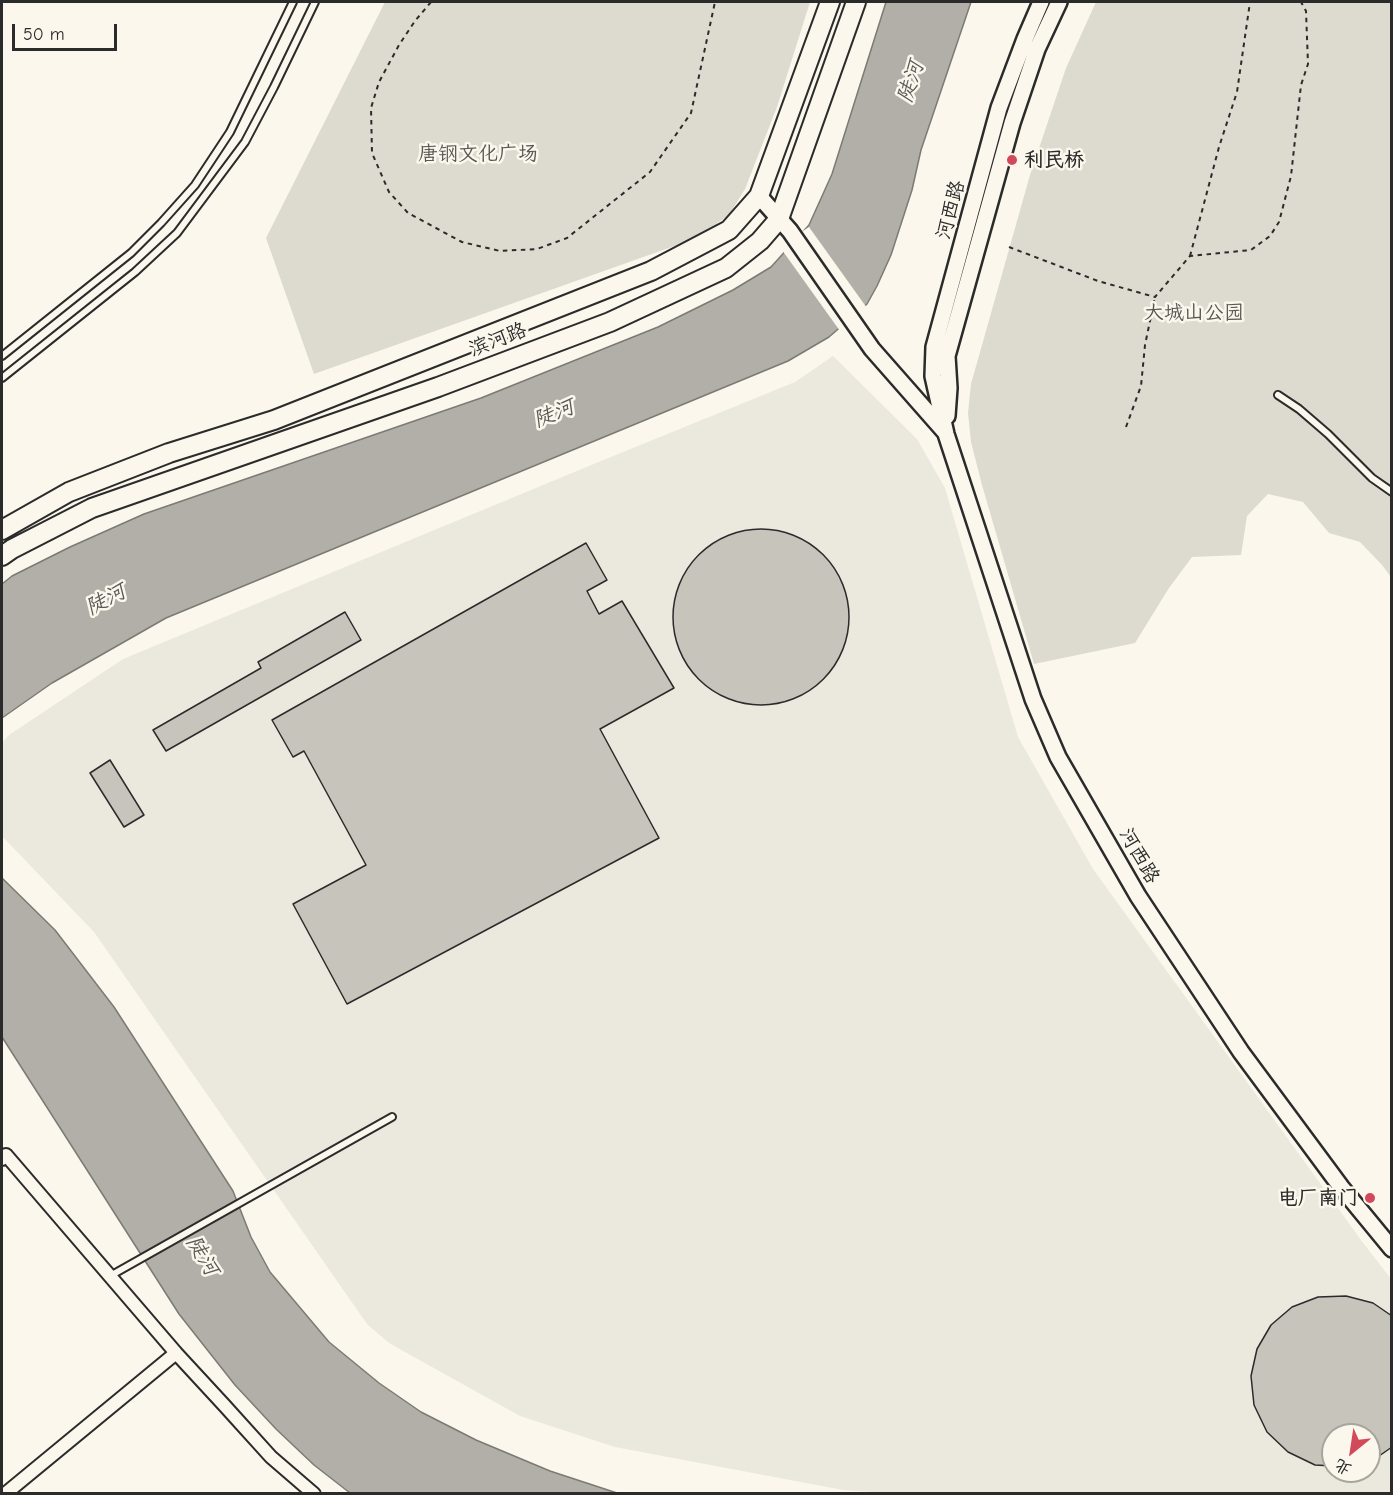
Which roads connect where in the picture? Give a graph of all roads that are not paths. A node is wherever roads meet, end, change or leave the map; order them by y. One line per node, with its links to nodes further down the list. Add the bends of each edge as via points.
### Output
1 (293, 2): 9 (lane, via 230,132 195,184 131,253)
2 (315, 2): 10 (lane, via 245,142 177,233 135,272)
3 (830, 2): 7 (main road, 滨河路)
4 (856, 2): 8 (main road, 滨河路)
5 (1041, 2): 12 (street, 河西路, via 999,108 934,347 933,376)
6 (1059, 2): 12 (street, 河西路, via 1037,49 1012,123 947,356)
7 (759, 196): 8 (street); 14 (main road, 滨河路, via 729,230 651,271 274,420 169,453 69,492)
8 (784, 225): 12 (street, via 872,349); 15 (main road, 滨河路, via 726,268 610,322 438,387 92,508)
9 (2, 356)
10 (2, 378)
11 (1278, 395): 13 (lane)
12 (946, 434): 18 (street, 河西路, via 1033,699 1058,757 1138,897 1241,1052)
13 (1392, 492)
14 (2, 530)
15 (2, 556)
16 (392, 1117): 19 (lane)
17 (2, 1159): 19 (street, via 6,1155)
18 (1392, 1249)
19 (110, 1276): 20 (street)
20 (176, 1353): 21 (street); 22 (street, via 272,1457)
21 (3, 1493)
22 (314, 1494)

